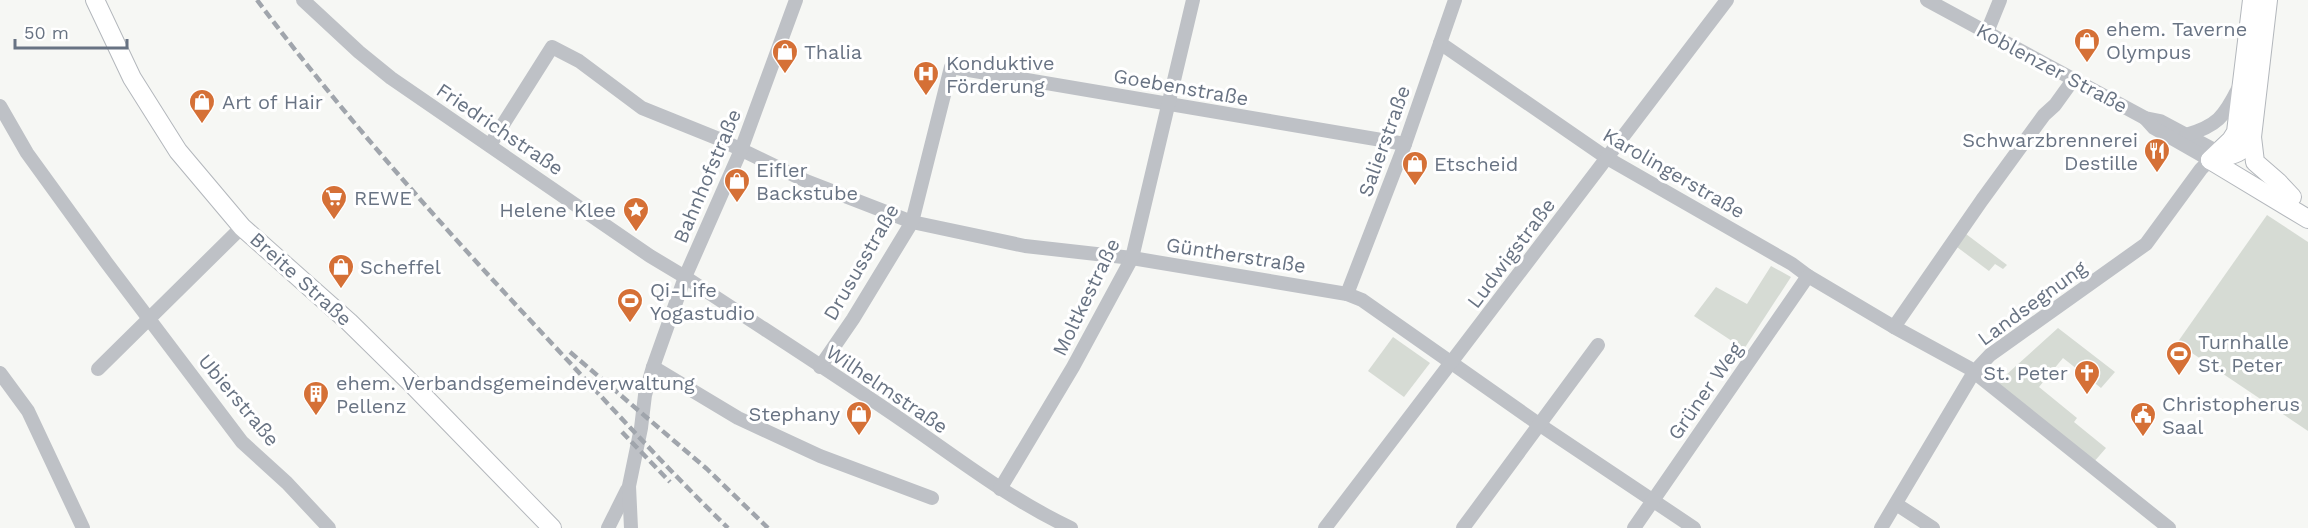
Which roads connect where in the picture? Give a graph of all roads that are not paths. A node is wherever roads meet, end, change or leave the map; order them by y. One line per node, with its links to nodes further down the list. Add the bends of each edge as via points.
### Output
1 (95, 0): 30 (street, Breite Straße, via 132,78 172,142)
2 (303, 0): 22 (street, Friedrichstraße, via 391,78)
3 (796, 0): 23 (street, Bahnhofstraße)
4 (1193, 0): 16 (street, Moltkestraße)
5 (1455, 0): 12 (street, Salierstraße)
6 (1727, 0): 25 (street, Ludwigstraße)
7 (1927, 0): 11 (street, Koblenzer Straße)
8 (2000, 0): 11 (street)
9 (2252, 0): 15 (street)
10 (2268, 0): 20 (street)
11 (1987, 32): 14 (street, Koblenzer Straße)
12 (1440, 43): 21 (street, Salierstraße); 25 (street, Karolingerstraße)
13 (951, 67): 16 (street, Goebenstraße); 29 (street, Drususstraße)
14 (2073, 80): 18 (street, Koblenzer Straße); 36 (street, via 1982,200)
15 (2242, 81): 19 (street, via 2218,121); 24 (street, via 2236,132)
16 (1169, 105): 21 (street, Goebenstraße); 31 (street, Moltkestraße)
17 (0, 106): 35 (street, Ubierstraße, via 27,153)
18 (2145, 118): 19 (street, Koblenzer Straße); 24 (street, Koblenzer Straße, via 2154,128)
19 (2186, 135): 24 (street, Koblenzer Straße)
20 (2252, 137): 24 (street, via 2244,150); 26 (street, via 2255,162)
21 (1405, 144): 34 (street, Salierstraße)
22 (490, 145): 23 (street, Güntherstraße, via 552,47 579,61 642,108); 33 (street, Friedrichstraße)
23 (741, 150): 29 (street, Güntherstraße, via 806,181); 33 (street, Bahnhofstraße)
24 (2218, 156): 26 (street, Koblenzer Straße); 28 (street, Koblenzer Straße); 42 (street, Landsegnung, via 2201,169 2146,244 1990,355)
25 (1607, 158): 32 (street, Karolingerstraße); 38 (street, Ludwigstraße)
26 (2292, 197): 27 (street, Koblenzer Straße)
27 (2308, 207)
28 (2308, 219)
29 (912, 222): 31 (street, Güntherstraße, via 1024,246); 39 (street, Drususstraße)
30 (242, 227): 35 (street); 50 (street, Breite Straße, via 357,330)
31 (1132, 258): 34 (street, Güntherstraße); 46 (street, Moltkestraße)
32 (1808, 276): 36 (street, Karolingerstraße); 48 (street, Grüner Weg)
33 (686, 277): 39 (street, Wilhelmstraße); 40 (street, Bahnhofstraße)
34 (1347, 294): 38 (street, Güntherstraße, via 1362,300)
35 (149, 320): 41 (street); 52 (street, Ubierstraße, via 242,442)
36 (1894, 327): 42 (street, Karolingerstraße)
37 (1598, 345): 44 (street)
38 (1453, 362): 44 (street, Güntherstraße); 56 (street, Ludwigstraße)
39 (820, 367): 46 (street, Wilhelmstraße)
40 (653, 368): 45 (street, Bahnhofstraße); 47 (street, via 738,418 820,456)
41 (98, 369)
42 (1974, 372): 49 (street, Landsegnung); 62 (street, Karolingerstraße)
43 (0, 373): 51 (street, via 28,411)
44 (1540, 424): 48 (street, Güntherstraße); 57 (street)
45 (629, 486): 53 (street, Bahnhofstraße); 54 (street, Bahnhofstraße)
46 (1000, 489): 55 (street, Wilhelmstraße)
47 (932, 498)
48 (1653, 500): 58 (street, Grüner Weg); 59 (street, Güntherstraße)
49 (1896, 504): 60 (street, Landsegnung); 61 (street)
50 (553, 527)
51 (83, 528)
52 (328, 528)
53 (608, 528)
54 (631, 528)
55 (1071, 528)
56 (1325, 528)
57 (1463, 528)
58 (1634, 528)
59 (1694, 528)
60 (1881, 528)
61 (1933, 528)
62 (2169, 528)

